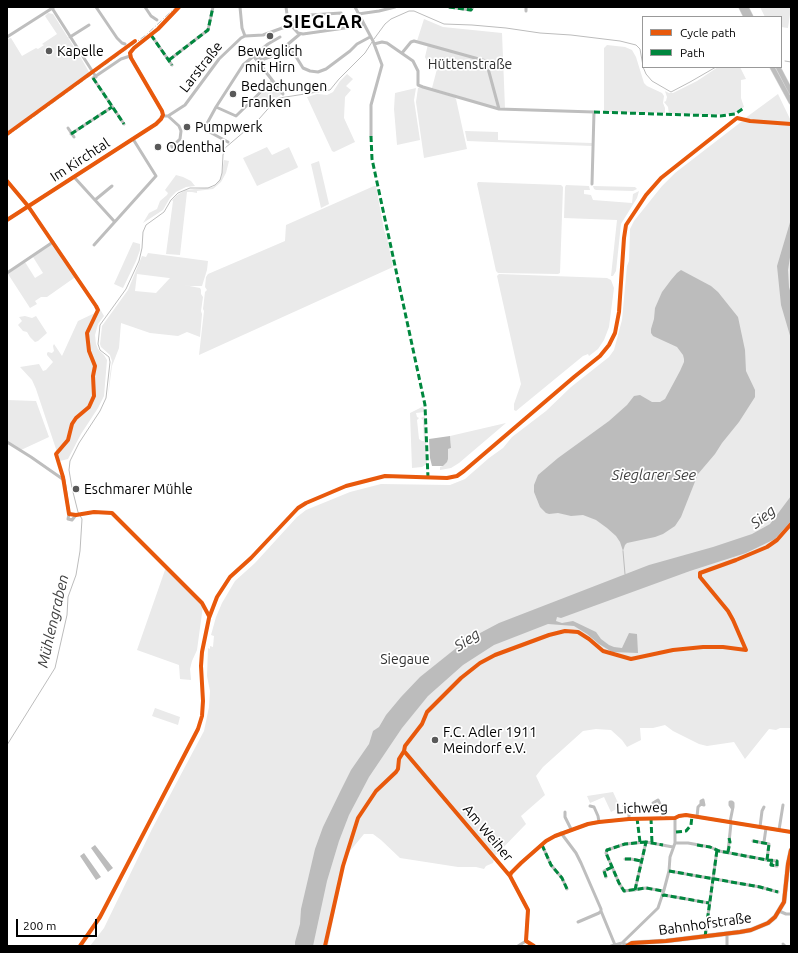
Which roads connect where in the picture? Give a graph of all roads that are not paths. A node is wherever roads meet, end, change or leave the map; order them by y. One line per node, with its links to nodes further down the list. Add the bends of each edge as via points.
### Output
1 (96, 7): 31 (street, via 116,37)
2 (145, 7): 18 (street)
3 (179, 7): 25 (street)
4 (213, 7): 36 (street, via 208,30)
5 (240, 7): 26 (street)
6 (286, 7): 19 (street)
7 (355, 7): 15 (street)
8 (395, 7): 14 (street)
9 (449, 7): 10 (street, via 471,10)
10 (473, 7)
11 (741, 7): 16 (highway)
12 (746, 7): 17 (highway)
13 (53, 8): 27 (street); 28 (street)
14 (389, 8): 15 (street)
15 (358, 14): 21 (street)
16 (746, 16)
17 (750, 16)
18 (157, 20)
19 (288, 22): 24 (street); 26 (street, via 285,27 277,30 256,36)
20 (292, 22): 23 (street, via 306,16 342,13)
21 (364, 24): 23 (street); 30 (street)
22 (89, 25): 28 (street)
23 (344, 28): 24 (street)
24 (300, 34): 32 (street)
25 (151, 35): 34 (street, via 130,51); 36 (street)
26 (245, 36): 49 (street, Larstraße, via 219,59 188,102)
27 (7, 37)
28 (70, 37): 40 (street)
29 (280, 37): 35 (street, via 268,44)
30 (372, 40): 32 (street, via 357,44 326,69 318,72 310,72 303,68); 33 (street, via 387,43); 53 (street, via 382,67 371,105)
31 (125, 44)
32 (287, 45): 35 (street, via 270,58)
33 (402, 53): 47 (street, via 416,65 418,85); 47 (street, via 414,41 486,61)
34 (130, 56): 40 (street, via 121,59); 48 (street)
35 (255, 57): 41 (street); 46 (street, via 243,65)
36 (169, 60): 37 (street)
37 (172, 65)
38 (773, 68): 44 (highway)
39 (779, 68): 42 (highway)
40 (94, 78): 45 (street)
41 (272, 81): 43 (street); 46 (street, via 236,116)
42 (791, 92)
43 (283, 94)
44 (791, 102)
45 (112, 107): 50 (street); 52 (street)
46 (216, 107): 56 (street, via 204,129)
47 (499, 108): 60 (street, via 594,112)
48 (163, 116): 49 (street); 55 (street, Im Kirchtal, via 156,124)
49 (168, 116): 57 (street, via 181,131 180,139 171,146)
50 (124, 124)
51 (68, 128): 52 (street)
52 (72, 134): 54 (street)
53 (371, 136)
54 (74, 137)
55 (133, 139): 58 (street, Im Kirchtal); 65 (street, via 156,176)
56 (228, 142)
57 (176, 150)
58 (74, 177): 62 (street); 63 (street, Im Kirchtal)
59 (7, 182): 63 (street)
60 (592, 184)
61 (112, 186): 62 (street)
62 (95, 200): 65 (street)
63 (28, 206): 64 (street, Im Kirchtal); 66 (street)
64 (7, 220)
65 (114, 221): 67 (street)
66 (53, 242): 68 (street); 69 (street)
67 (94, 245)
68 (7, 274)
69 (98, 310)
70 (7, 442): 71 (street, via 64,480)
71 (69, 514)
72 (404, 751): 108 (street, Am Weiher)
73 (652, 802): 81 (street, Lichweg, via 658,800)
74 (701, 804): 82 (street)
75 (783, 805): 90 (street)
76 (590, 806): 85 (street, Lichweg, via 594,807)
77 (624, 806): 84 (street, Lichweg, via 629,811)
78 (764, 807): 87 (street)
79 (732, 808): 86 (street)
80 (565, 812): 89 (street)
81 (662, 817): 83 (street, Lichweg); 84 (street, Lichweg)
82 (697, 817): 83 (street, Lichweg, via 682,815); 86 (street, Lichweg)
83 (675, 818): 96 (street)
84 (629, 819): 85 (street, Lichweg)
85 (599, 822): 89 (street, Lichweg)
86 (730, 822): 87 (street, Lichweg); 101 (street)
87 (760, 827): 88 (street, Lichweg)
88 (766, 828): 90 (street, Lichweg); 95 (street)
89 (571, 829): 92 (street, Lichweg)
90 (779, 830): 91 (street, Lichweg)
91 (791, 832)
92 (561, 833): 97 (street, Lichweg); 117 (street, via 576,853)
93 (753, 841): 95 (street)
94 (646, 842): 98 (street); 105 (street); 106 (street, via 629,843 607,850)
95 (764, 842): 103 (street, via 770,845)
96 (675, 843): 98 (street); 99 (street, via 688,843)
97 (542, 845): 108 (street, Lichweg); 111 (street, via 551,865)
98 (673, 847): 107 (street)
99 (717, 850): 101 (street); 110 (street)
100 (791, 850): 118 (main road, via 784,902)
101 (728, 852): 103 (street)
102 (624, 859): 105 (street)
103 (767, 860): 104 (street)
104 (772, 860)
105 (641, 861): 112 (street)
106 (612, 867): 109 (street, via 604,871); 112 (street, via 624,891)
107 (669, 871): 110 (street); 113 (street)
108 (510, 876): 123 (street, Am Weiher, via 528,910)
109 (606, 877)
110 (713, 878): 114 (street); 116 (street)
111 (567, 889)
112 (635, 890): 113 (street, via 646,888)
113 (663, 891): 115 (street)
114 (778, 892)
115 (662, 896): 116 (street); 125 (street, via 658,908)
116 (709, 903): 122 (street)
117 (601, 911): 120 (street); 126 (street)
118 (779, 911): 119 (street); 121 (main road, Bahnhofstraße, via 770,922 761,927)
119 (791, 914)
120 (578, 922)
121 (726, 934): 122 (main road, Bahnhofstraße); 132 (street)
122 (705, 937): 124 (main road, Bahnhofstraße)
123 (526, 941): 128 (street); 129 (street)
124 (656, 942): 127 (main road, Bahnhofstraße); 131 (street)
125 (622, 943): 126 (street); 127 (street, Bahnhofstraße)
126 (615, 945): 130 (street)
127 (627, 945)
128 (518, 946)
129 (534, 946)
130 (611, 946)
131 (659, 946)
132 (727, 946)

